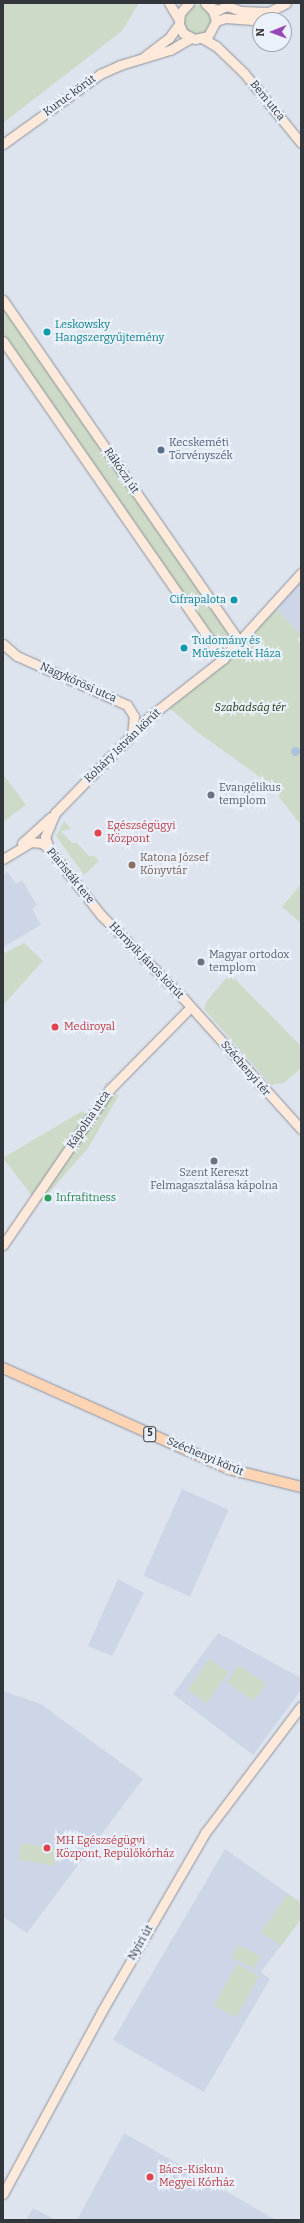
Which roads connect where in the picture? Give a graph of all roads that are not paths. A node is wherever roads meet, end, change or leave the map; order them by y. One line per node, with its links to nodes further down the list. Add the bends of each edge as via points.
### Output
1 (169, 3): 7 (street)
2 (187, 3): 7 (street, Kuruc körút)
3 (286, 3): 5 (street)
4 (208, 5): 5 (street, via 218,10 227,6 241,11); 8 (street)
5 (270, 12)
6 (252, 20): 8 (street, via 225,18)
7 (178, 21): 10 (street, via 183,33); 12 (street, Kuruc körút, via 169,38)
8 (216, 21): 9 (street)
9 (211, 33): 11 (street); 13 (street, Bem utca)
10 (191, 38): 11 (street); 12 (street, Kuruc körút, via 170,50)
11 (202, 38): 13 (street, Bem utca, via 216,46)
12 (143, 58): 15 (street, Kuruc körút, via 100,74)
13 (231, 60): 14 (street, Bem utca)
14 (301, 143)
15 (3, 144)
16 (3, 300): 19 (street, Rákóczi út)
17 (3, 341): 21 (street, Rákóczi út)
18 (301, 573): 19 (street, Koháry István körút)
19 (239, 641): 21 (street, Koháry István körút)
20 (3, 644): 22 (street, Nagykőrösi utca, via 17,656 127,705 134,716)
21 (223, 659): 22 (street, Koháry István körút)
22 (132, 734): 23 (street, Koháry István körút)
23 (52, 816): 24 (street, Koháry István körút, via 45,837); 25 (street, Piaristák tere)
24 (49, 849): 25 (street, Piaristák tere, via 42,843 31,842); 26 (street, Piaristák tere)
25 (4, 858)
26 (101, 915): 27 (street, Hornyik János körút)
27 (191, 1007): 28 (street, Széchenyi tér); 29 (street, Kápolna utca, via 110,1089)
28 (301, 1129)
29 (3, 1245)
30 (3, 1368): 31 (main road, Széchenyi körút / 5, via 229,1469)
31 (301, 1487)
32 (301, 1706): 33 (street, Nyíri út, via 205,1833 103,2009)
33 (3, 2194)

